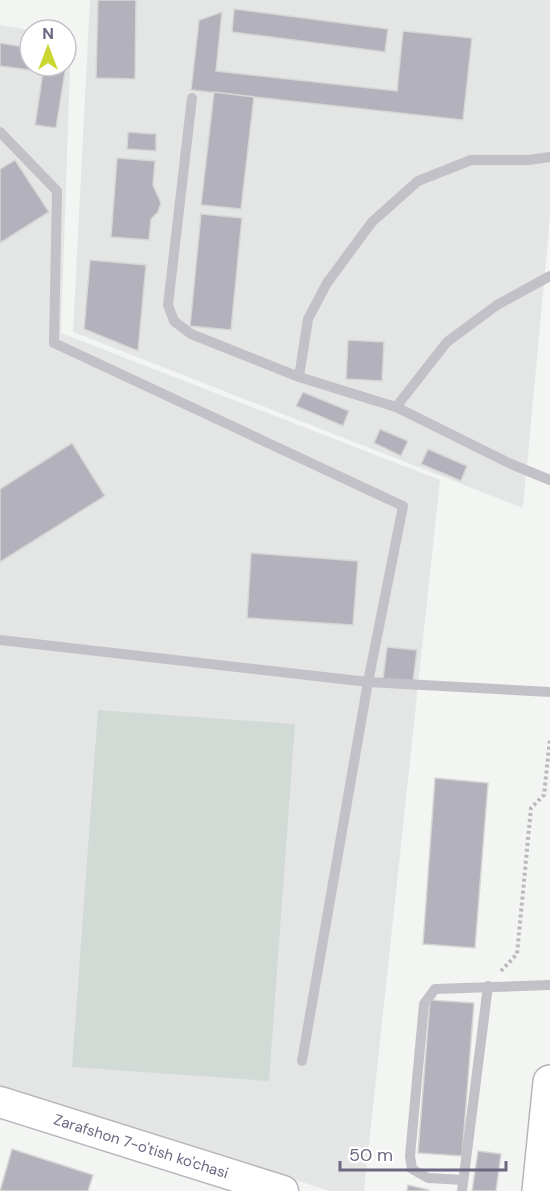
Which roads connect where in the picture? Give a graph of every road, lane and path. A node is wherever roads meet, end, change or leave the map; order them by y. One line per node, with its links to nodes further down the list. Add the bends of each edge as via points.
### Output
1 (192, 98): 5 (lane, via 168,305 174,321 191,334)
2 (0, 132): 9 (lane, via 57,191 54,343 403,506)
3 (550, 157): 5 (lane, via 471,160 418,182 372,222 327,283 308,319)
4 (550, 276): 6 (lane, via 497,305 447,342)
5 (300, 377): 6 (lane)
6 (396, 407): 7 (lane)
7 (550, 480)
8 (0, 640): 9 (lane)
9 (368, 682): 10 (lane); 14 (lane)
10 (550, 692)
11 (550, 739): 12 (path, via 544,795 531,808 517,954)
12 (488, 986): 13 (lane); 17 (lane); 17 (lane, via 435,989 424,1004 412,1169 428,1178)
13 (550, 986)
14 (302, 1061)
15 (0, 1102): 18 (street, Zarafshon 7-o'tish ko'chasi)
16 (549, 1103): 19 (highway)
17 (463, 1186)
18 (283, 1191)
19 (539, 1191)

